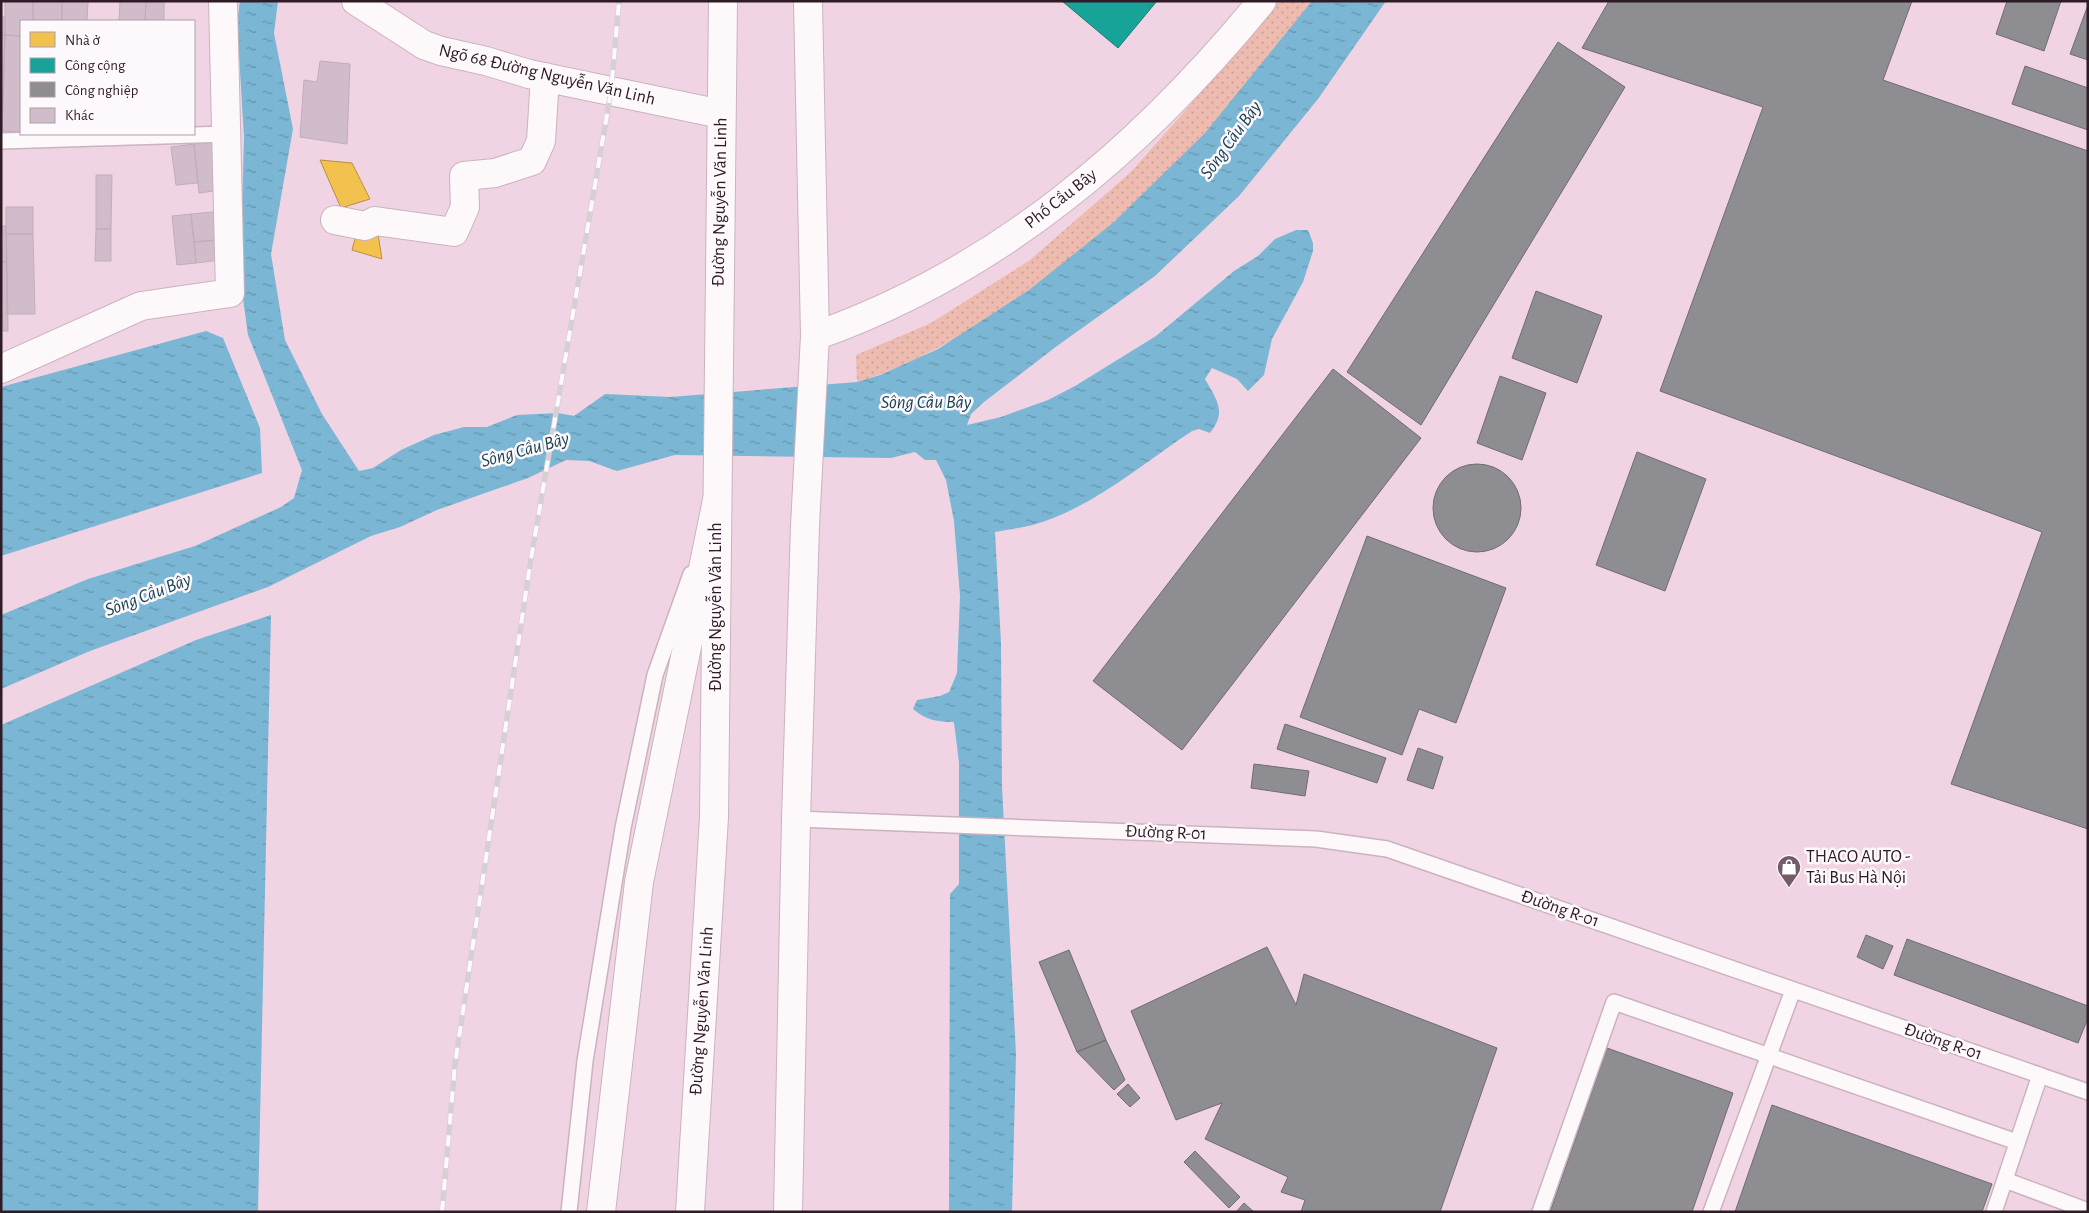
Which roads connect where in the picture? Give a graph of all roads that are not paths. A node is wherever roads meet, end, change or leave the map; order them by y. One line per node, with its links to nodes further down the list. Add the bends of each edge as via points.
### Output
1 (223, 1): 8 (main road)
2 (356, 1): 6 (main road, Ngõ 68 Đường Nguyễn Văn Linh, via 424,45)
3 (723, 1): 7 (main road, Đường Nguyễn Văn Linh)
4 (808, 1): 11 (main road)
5 (1262, 1): 11 (main road, Phố Cầu Bây, via 1154,120 1054,206 1006,242 932,285)
6 (545, 77): 7 (main road, Ngõ 68 Đường Nguyễn Văn Linh); 10 (main road, via 541,141 532,162 495,173 464,176 465,207 454,232 374,221 365,226)
7 (721, 114): 13 (main road, Đường Nguyễn Văn Linh)
8 (227, 134): 9 (lane); 12 (main road, via 230,293 141,306)
9 (1, 142)
10 (335, 220)
11 (814, 339): 14 (main road)
12 (1, 369)
13 (717, 500): 22 (lane, via 655,675 623,828 585,1061); 23 (main road, via 639,882); 24 (main road, Đường Nguyễn Văn Linh, via 714,817)
14 (796, 819): 15 (lane, Đường R-01, via 1316,839 1387,849); 25 (main road)
15 (1793, 990): 16 (lane); 17 (lane, Đường R-01)
16 (1768, 1056): 19 (lane); 26 (lane, via 1614,1002); 27 (lane)
17 (2040, 1075): 18 (lane, Đường R-01); 19 (lane)
18 (2088, 1092)
19 (2017, 1142): 20 (lane)
20 (2005, 1180): 21 (lane); 28 (lane)
21 (2088, 1210)
22 (570, 1212)
23 (601, 1212)
24 (690, 1212)
25 (788, 1212)
26 (1540, 1212)
27 (1711, 1212)
28 (1994, 1212)

